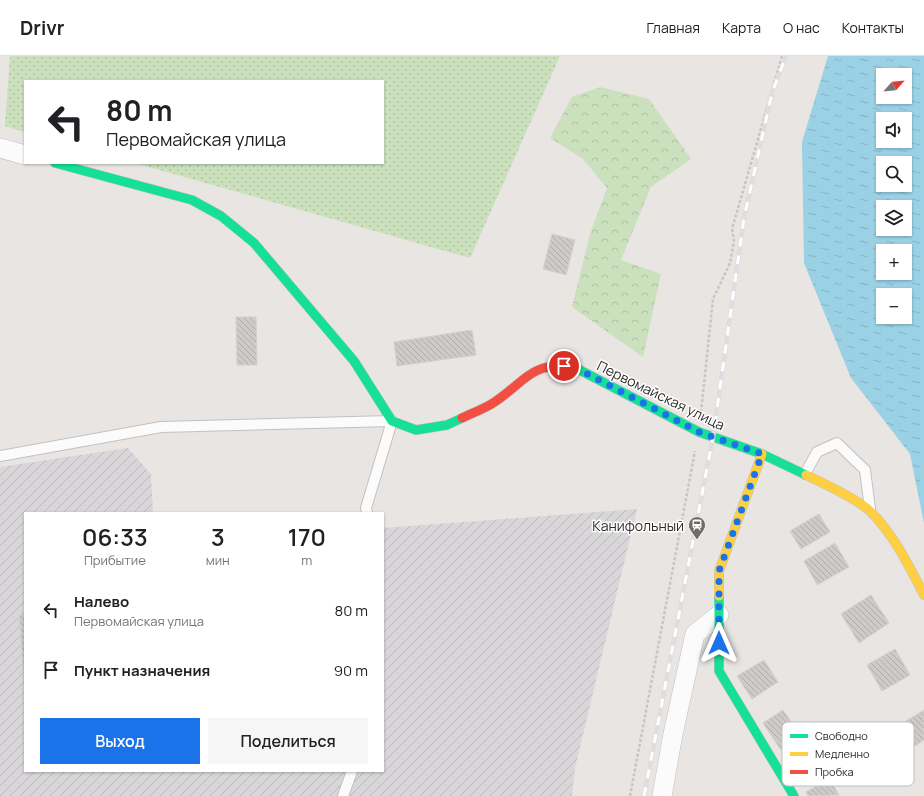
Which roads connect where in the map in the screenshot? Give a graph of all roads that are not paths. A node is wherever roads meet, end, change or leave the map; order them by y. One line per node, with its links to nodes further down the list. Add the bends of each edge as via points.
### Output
1 (0, 148): 2 (street)
2 (24, 155)
3 (59, 164): 4 (street, via 192,200 221,216 254,243 354,361)
4 (392, 421): 5 (street, Первомайская улица, via 416,430 447,425 493,403 535,370 554,365 574,367 699,432); 6 (lane, via 161,427); 8 (lane)
5 (762, 454): 7 (street, Первомайская улица); 11 (street, via 719,571)
6 (0, 456)
7 (805, 474): 9 (street, Первомайская улица, via 828,485); 9 (lane, via 817,452 837,443 865,470)
8 (367, 512)
9 (870, 512): 10 (street, Первомайская улица, via 899,547)
10 (924, 595)
11 (719, 615): 13 (street, via 720,671); 16 (street, via 695,634 672,734)
12 (352, 772): 15 (lane)
13 (782, 776)
14 (788, 786): 17 (street)
15 (343, 796)
16 (662, 796)
17 (794, 796)

